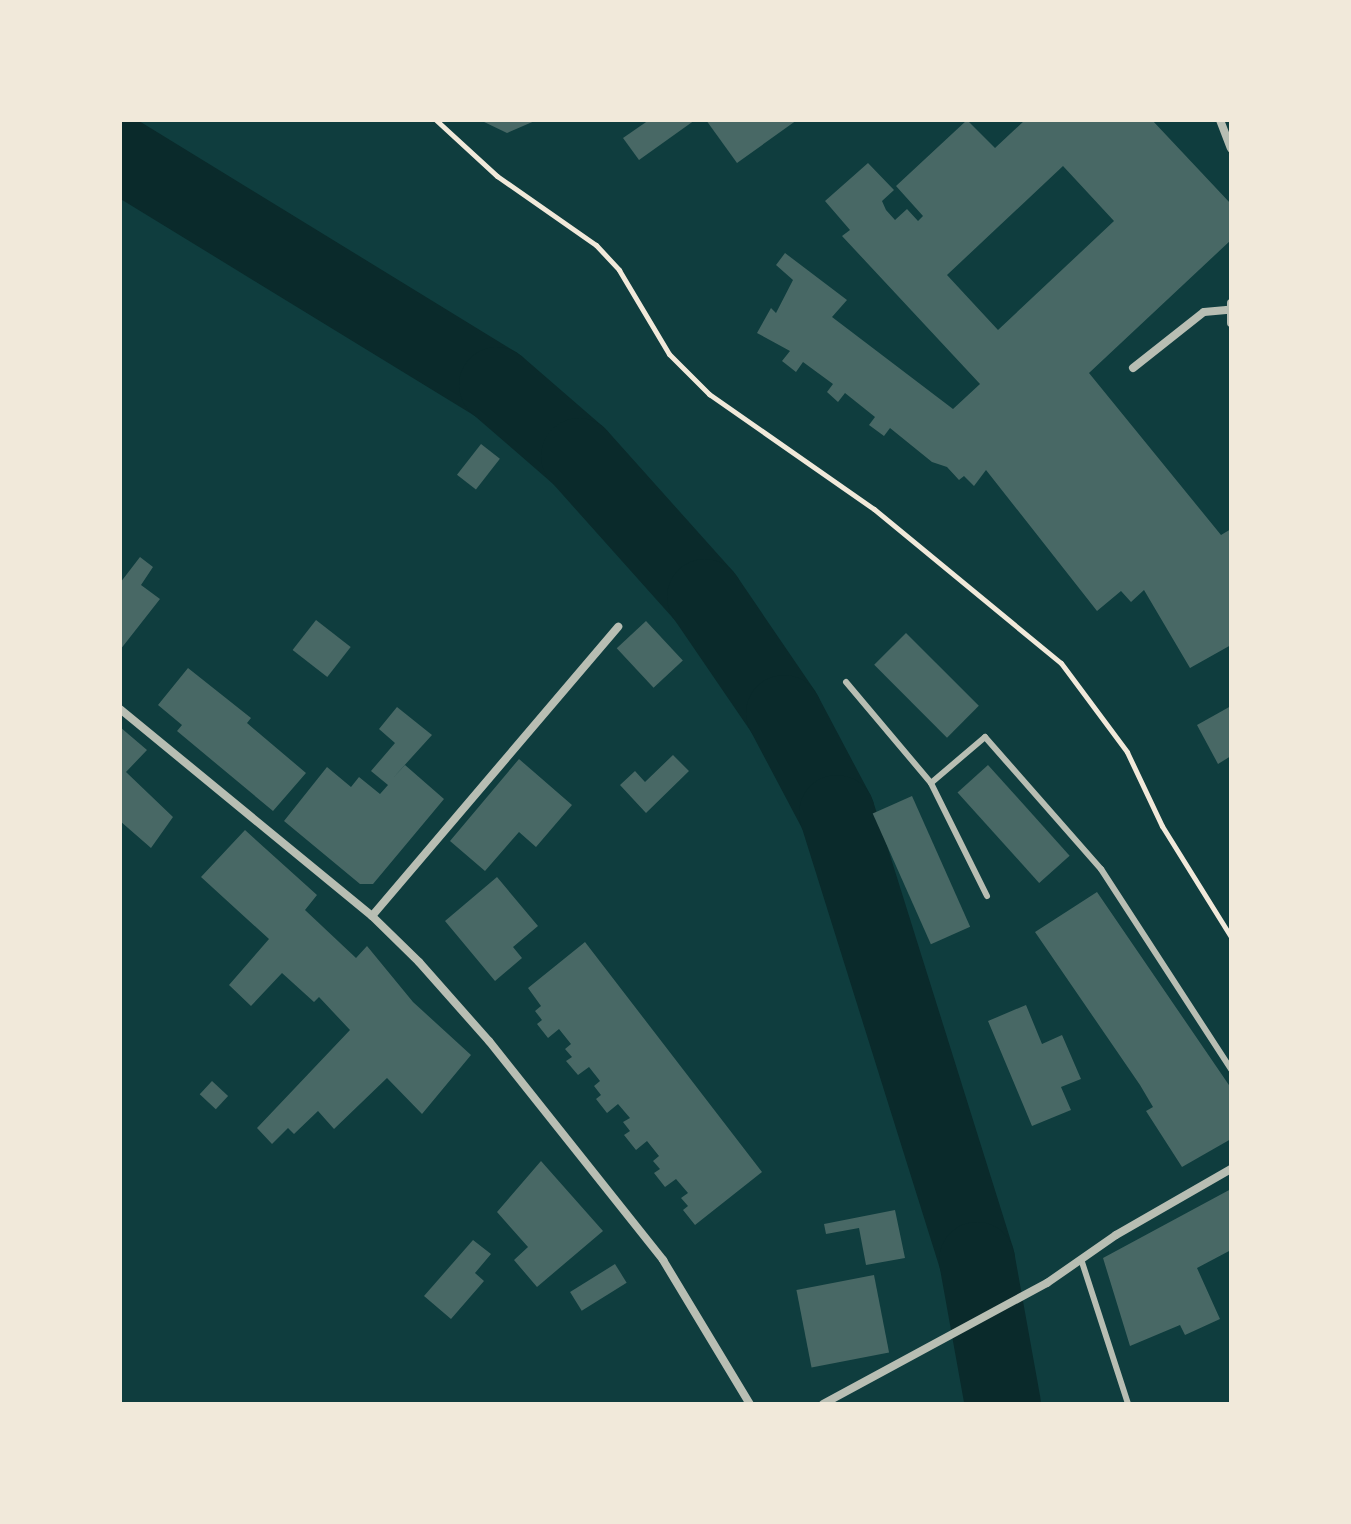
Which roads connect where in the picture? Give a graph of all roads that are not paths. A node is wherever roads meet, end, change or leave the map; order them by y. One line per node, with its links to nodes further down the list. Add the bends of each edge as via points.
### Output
1 (1220, 120): 2 (street)
2 (1231, 148)
3 (1230, 306): 4 (street); 5 (street, via 1204,312)
4 (1231, 323)
5 (1133, 368)
6 (618, 627): 11 (street)
7 (846, 682): 9 (lane)
8 (120, 709): 11 (street)
9 (931, 783): 10 (lane); 12 (lane, via 985,737 1101,869)
10 (987, 896)
11 (372, 916): 15 (street, via 489,1041 663,1260)
12 (1231, 1069)
13 (1231, 1169): 14 (street)
14 (1081, 1257): 16 (street, via 1047,1283); 17 (lane)
15 (750, 1404)
16 (823, 1404)
17 (1128, 1404)

